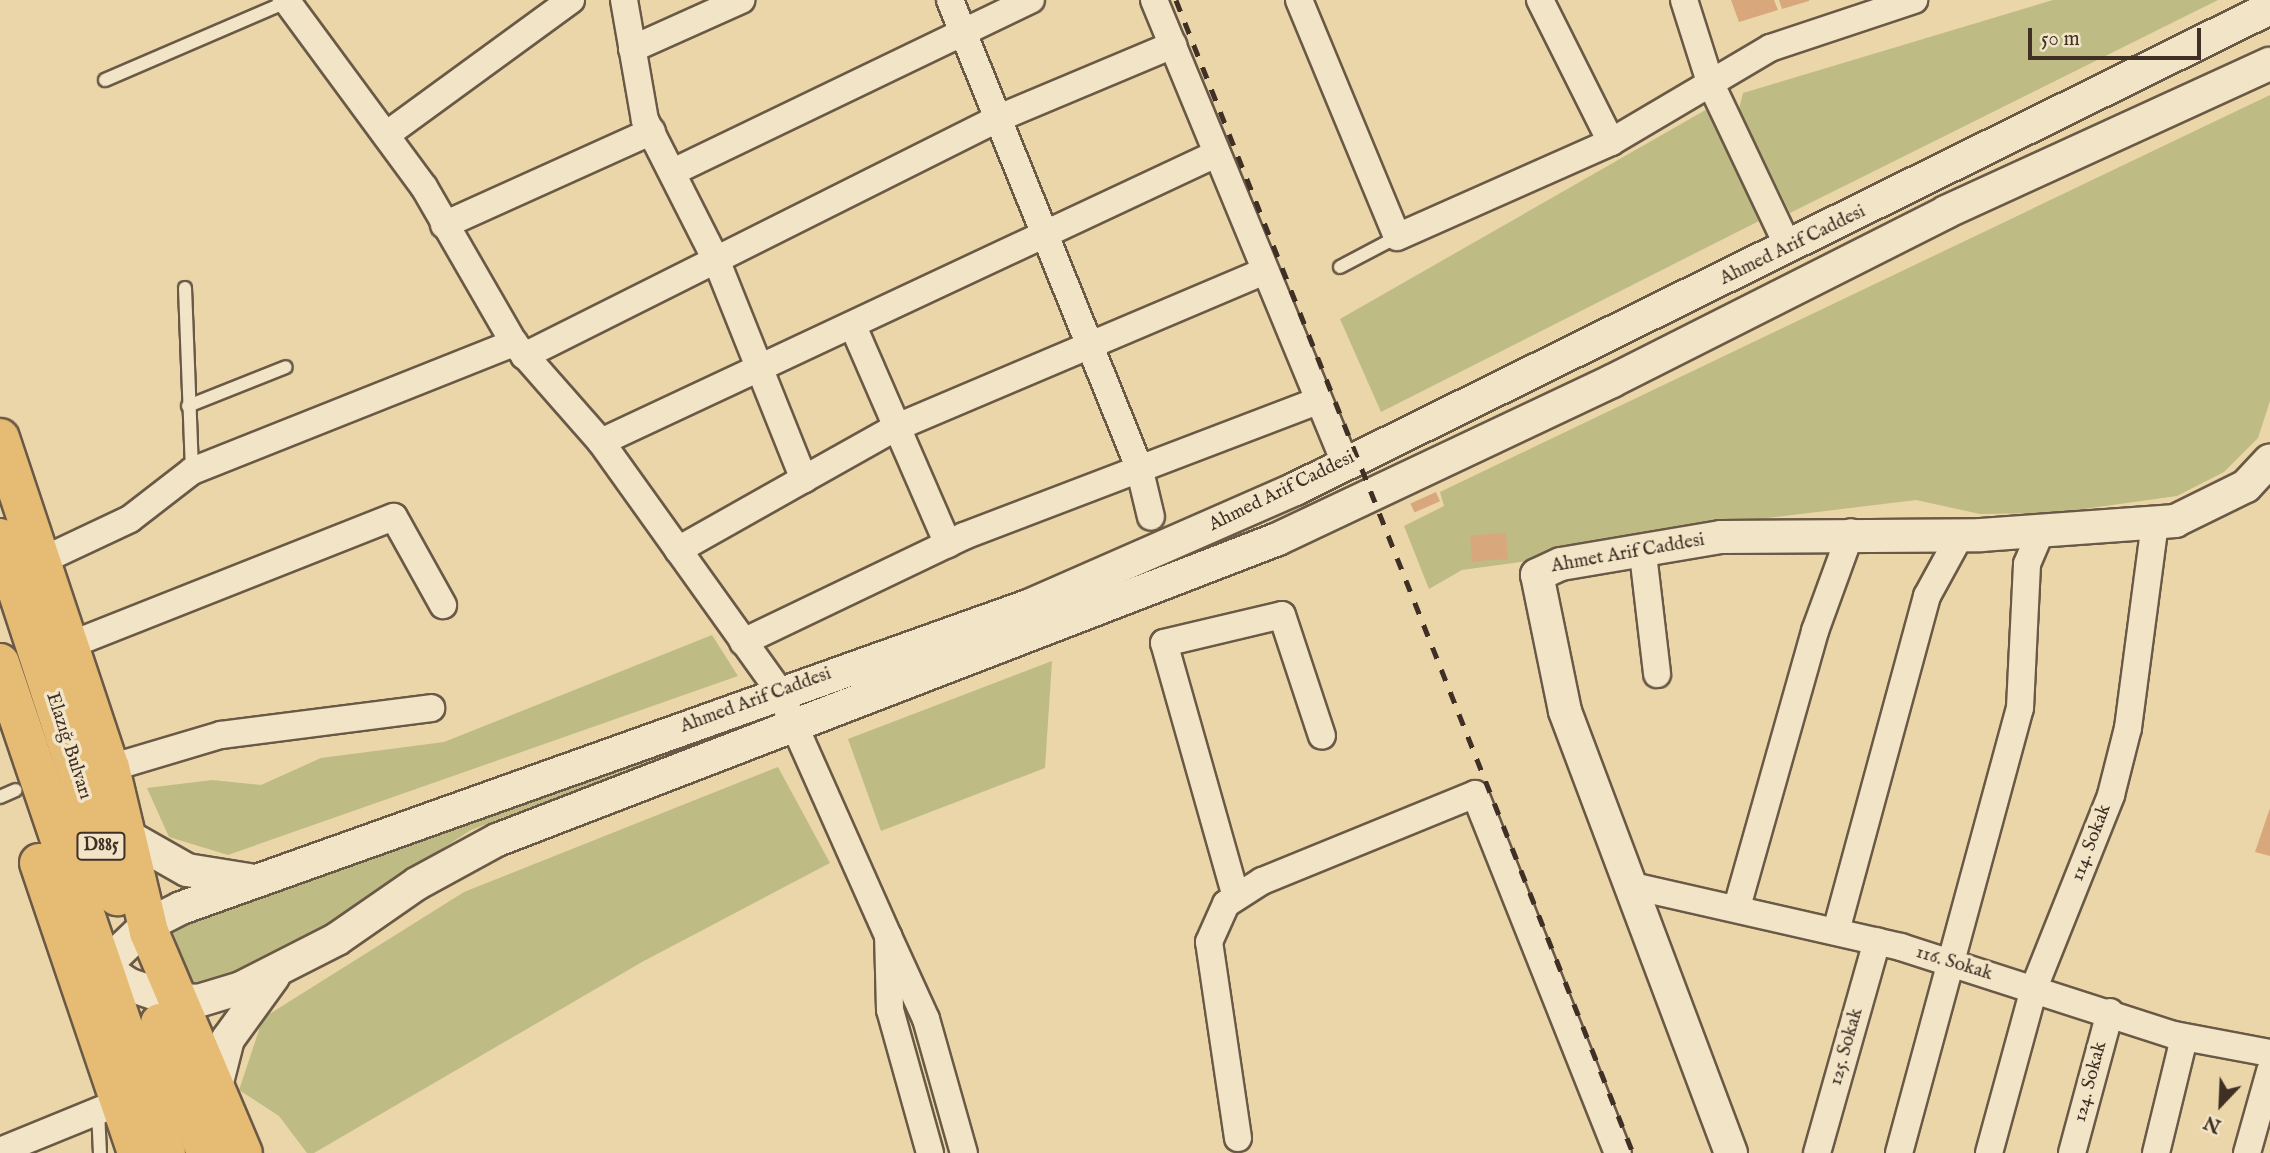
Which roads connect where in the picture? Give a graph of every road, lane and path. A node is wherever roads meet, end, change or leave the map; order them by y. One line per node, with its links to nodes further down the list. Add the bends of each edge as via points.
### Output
1 (571, 0): 21 (street)
2 (624, 0): 15 (street)
3 (741, 0): 15 (street)
4 (950, 0): 13 (street)
5 (1031, 0): 13 (street)
6 (1154, 0): 14 (street)
7 (1300, 0): 27 (street)
8 (1540, 0): 22 (street)
9 (1684, 0): 18 (street)
10 (1914, 0): 18 (street, via 1770,48)
11 (286, 1): 17 (lane); 21 (street)
12 (2270, 8): 28 (street, Ahmed Arif Caddesi)
13 (963, 31): 19 (street); 24 (street)
14 (1173, 45): 19 (street); 23 (street)
15 (632, 50): 20 (street)
16 (2270, 64): 65 (street, Ahmed Arif Caddesi, via 1945,212 1612,381 1278,538)
17 (105, 80)
18 (1710, 82): 22 (street); 28 (street)
19 (999, 118): 26 (street); 29 (street)
20 (652, 131): 24 (street); 25 (street)
21 (386, 135): 25 (street)
22 (1611, 142): 27 (street)
23 (1216, 154): 26 (street); 31 (street)
24 (676, 170): 29 (street)
25 (444, 225): 35 (street)
26 (1046, 237): 33 (street); 34 (street)
27 (1397, 237): 30 (lane)
28 (1789, 248): 44 (street, Ahmed Arif Caddesi)
29 (717, 262): 35 (street); 37 (street)
30 (1340, 267)
31 (1265, 271): 34 (street); 38 (street)
32 (185, 288): 39 (lane)
33 (853, 326): 37 (street); 40 (street)
34 (1088, 345): 40 (street); 45 (street)
35 (519, 349): 42 (street); 46 (street)
36 (286, 367): 39 (lane)
37 (756, 370): 42 (street); 47 (street)
38 (1318, 401): 44 (street); 45 (street)
39 (188, 406): 46 (lane)
40 (895, 428): 47 (street); 54 (street)
41 (0, 438): 57 (highway)
42 (601, 442): 55 (street)
43 (2270, 460): 49 (street, Ahmet Arif Caddesi, via 2226,500)
44 (1345, 463): 63 (street, Ahmed Arif Caddesi, via 1031,605)
45 (1139, 467): 48 (street); 54 (street)
46 (192, 471): 57 (street, via 130,519)
47 (804, 479): 55 (street)
48 (1151, 517)
49 (2155, 523): 51 (street, Ahmet Arif Caddesi); 83 (street, 114. Sokak, via 2125,741 2111,795)
50 (1851, 531): 52 (street, Ahmet Arif Caddesi); 56 (street, Ahmet Arif Caddesi, via 1721,537); 75 (street, via 1815,631)
51 (2041, 531): 52 (street, Ahmet Arif Caddesi); 80 (street, via 2027,564 2021,708)
52 (1961, 534): 76 (street, via 1927,596)
53 (0, 538): 70 (highway, Elazığ Bulvarı / D885)
54 (948, 544): 59 (street)
55 (678, 550): 59 (street)
56 (1643, 554): 62 (street); 73 (street, Ahmet Arif Caddesi, via 1561,564 1543,570 1534,583 1564,711)
57 (43, 560): 60 (highway)
58 (443, 605): 60 (street, via 394,517)
59 (743, 642): 63 (street)
60 (70, 645): 68 (highway)
61 (0, 663): 81 (highway, Elazığ Bulvarı / D885)
62 (1657, 674)
63 (779, 691): 65 (street); 72 (street, Ahmed Arif Caddesi)
64 (430, 708): 68 (street, via 221,735)
65 (797, 728): 78 (street); 82 (street, Ahmed Arif Caddesi, via 498,840)
66 (1322, 736): 74 (street, via 1282,615 1164,643)
67 (0, 741): 69 (highway)
68 (110, 768): 71 (highway)
69 (8, 794): 90 (highway)
70 (91, 817): 71 (street, Ahmed Arif Caddesi); 77 (highway, Elazığ Bulvarı / D885)
71 (126, 835): 72 (street, Ahmed Arif Caddesi, via 187,870); 77 (highway)
72 (254, 880): 77 (street, Ahmed Arif Caddesi)
73 (1633, 886): 75 (street, 116. Sokak); 101 (street, Ahmet Arif Caddesi)
74 (1237, 897): 91 (street, via 1226,904 1209,942); 100 (street, via 1475,794)
75 (1737, 907): 76 (street, 116. Sokak)
76 (1836, 931): 79 (street, 116. Sokak)
77 (140, 934): 81 (street, Ahmed Arif Caddesi); 84 (highway, Elazığ Bulvarı / D885)
78 (888, 936): 98 (street, via 890,1010); 99 (street, via 926,1019)
79 (1877, 941): 80 (street, 116. Sokak); 102 (street, 125. Sokak)
80 (1953, 963): 83 (street, 116. Sokak); 103 (street)
81 (103, 967): 84 (street); 95 (highway, Elazığ Bulvarı / D885)
82 (281, 969): 84 (street, Ahmed Arif Caddesi, via 230,992); 89 (street, Ahmed Arif Caddesi, via 228,1039)
83 (2034, 988): 85 (street, 116. Sokak); 104 (street, 114. Sokak)
84 (162, 996): 89 (highway); 96 (highway, Elazığ Bulvarı / D885)
85 (2110, 1012): 86 (street, 116. Sokak); 105 (street, 124. Sokak)
86 (2184, 1038): 87 (street, 116. Sokak); 106 (street)
87 (2270, 1053)
88 (2270, 1071): 107 (street)
89 (215, 1090): 97 (highway)
90 (109, 1106): 92 (street); 93 (lane); 94 (highway)
91 (1238, 1138)
92 (0, 1151)
93 (100, 1153)
94 (137, 1153)
95 (166, 1153)
96 (206, 1153)
97 (243, 1153)
98 (930, 1153)
99 (964, 1153)
100 (1618, 1153)
101 (1731, 1153)
102 (1817, 1153)
103 (1899, 1153)
104 (1989, 1153)
105 (2072, 1153)
106 (2156, 1153)
107 (2247, 1153)

